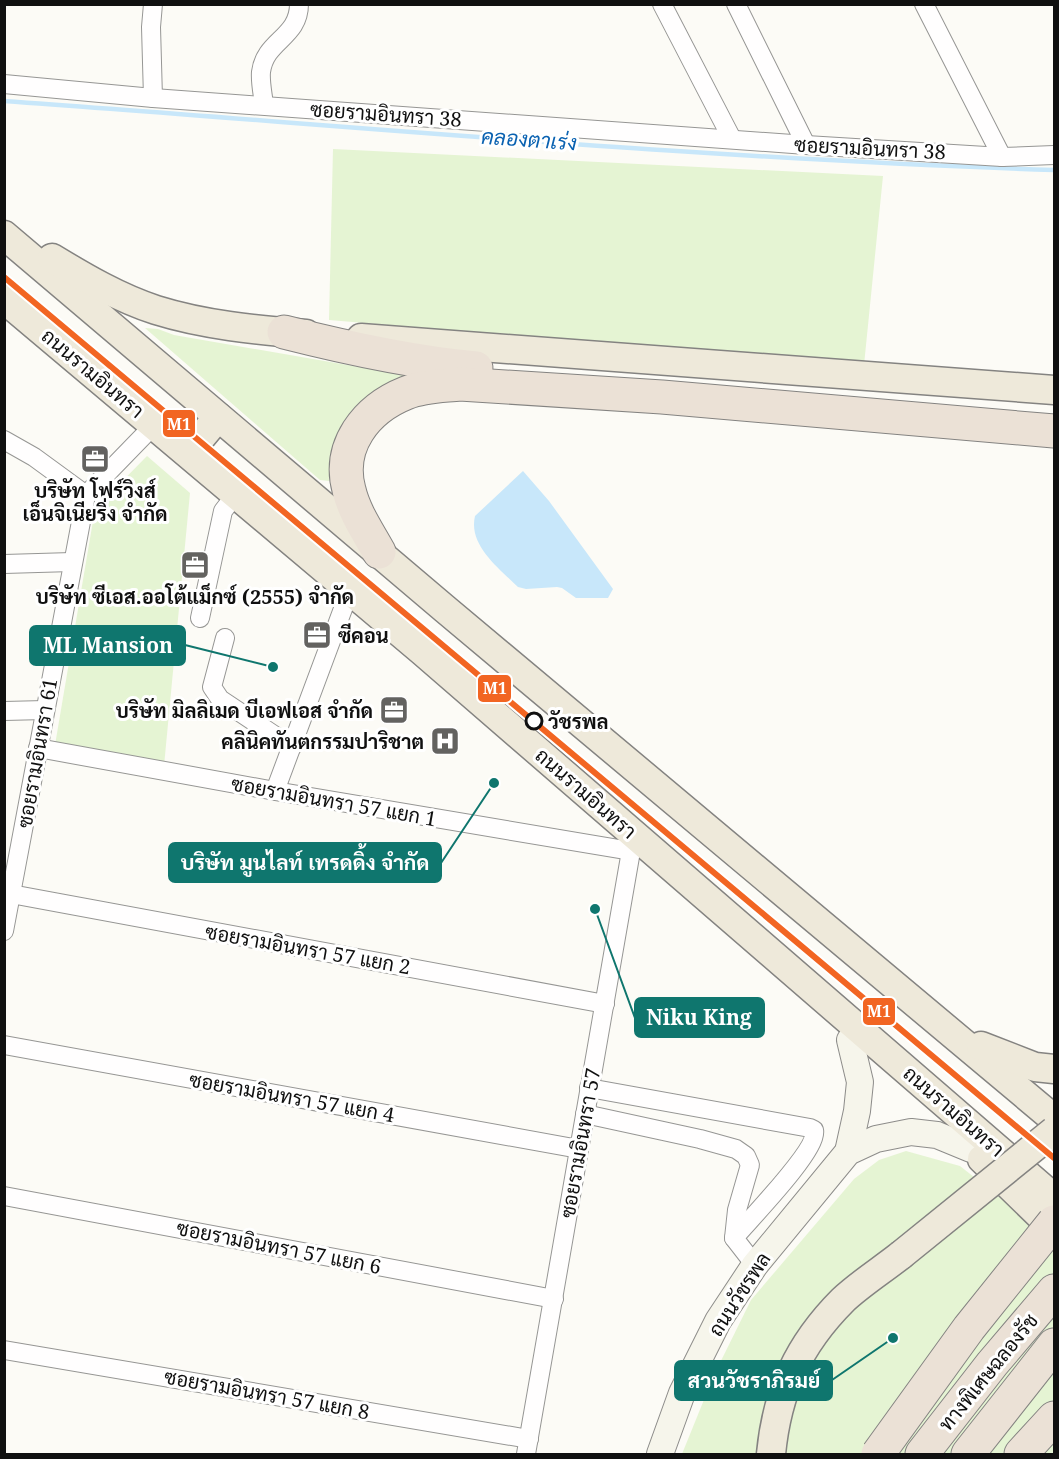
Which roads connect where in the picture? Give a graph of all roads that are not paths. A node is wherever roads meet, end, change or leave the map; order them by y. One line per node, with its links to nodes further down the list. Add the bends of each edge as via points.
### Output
1 (153, 4): 7 (street)
2 (299, 4): 8 (street, via 299,17 268,54 261,72)
3 (662, 4): 9 (street)
4 (736, 4): 10 (street)
5 (924, 4): 12 (street)
6 (4, 84): 7 (street, ซอยรามอินทรา 38)
7 (153, 98): 8 (street, ซอยรามอินทรา 38)
8 (264, 105): 9 (street, ซอยรามอินทรา 38)
9 (732, 139): 10 (street, ซอยรามอินทรา 38)
10 (806, 145): 12 (street, ซอยรามอินทรา 38)
11 (1054, 155): 12 (street, ซอยรามอินทรา 38)
12 (1002, 157)
13 (4, 229): 16 (main road, via 90,281 155,310)
14 (4, 235): 20 (main road)
15 (4, 299): 21 (main road, ถนนรามอินทรา)
16 (284, 332): 17 (highway, via 341,347 496,371)
17 (730, 376): 18 (main road); 19 (highway)
18 (1054, 390)
19 (1054, 416)
20 (218, 417): 24 (main road); 27 (main road)
21 (154, 424): 24 (main road, ถนนรามอินทรา); 26 (street)
22 (1054, 431): 27 (highway, via 662,397 460,384 433,386 386,403 369,416 349,449 348,488)
23 (4, 440): 26 (street)
24 (188, 453): 25 (main road, ถนนรามอินทรา)
25 (236, 494): 30 (main road, ถนนรามอินทรา); 31 (street, via 223,510)
26 (86, 495): 28 (street, ซอยรามอินทรา 61)
27 (379, 552): 44 (main road)
28 (72, 562): 29 (street); 33 (street, ซอยรามอินทรา 61)
29 (4, 564)
30 (350, 590): 35 (street); 38 (main road, ถนนรามอินทรา)
31 (200, 618)
32 (225, 638): 35 (street, via 212,687 220,699)
33 (45, 710): 34 (street); 36 (street, ซอยรามอินทรา 61)
34 (4, 711)
35 (292, 747): 37 (street)
36 (38, 748): 37 (street, ซอยรามอินทรา 57 แยก 1); 39 (street, ซอยรามอินทรา 61)
37 (275, 792): 38 (street, ซอยรามอินทรา 57 แยก 1)
38 (631, 842): 41 (main road, ถนนรามอินทรา); 43 (street, ซอยรามอินทรา 57)
39 (11, 858): 40 (street, ซอยรามอินทรา 61)
40 (11, 894): 42 (street, ซอยรามอินทรา 61); 43 (street, ซอยรามอินทรา 57 แยก 2)
41 (723, 913): 45 (main road); 56 (main road, ถนนรามอินทรา)
42 (4, 931)
43 (605, 1004): 48 (street, ซอยรามอินทรา 57)
44 (957, 1035): 47 (main road, via 1035,1067); 50 (main road)
45 (850, 1040): 53 (main road); 54 (main road, ถนนวัชรพล, via 860,1082)
46 (4, 1045): 52 (street, ซอยรามอินทรา 57 แยก 4)
47 (1054, 1069)
48 (589, 1088): 49 (street, ซอยรามอินทรา 57); 59 (street, via 814,1130 814,1138 787,1178)
49 (585, 1114): 52 (street, ซอยรามอินทรา 57); 59 (street, via 700,1139 736,1149 746,1156 750,1165 737,1210)
50 (1054, 1119)
51 (1054, 1131): 68 (main road, bridge, via 844,1299 798,1356 783,1390)
52 (579, 1149): 62 (street, ซอยรามอินทรา 57)
53 (971, 1149): 54 (main road, ถนนวัชรพล, via 937,1135 911,1132 876,1139); 58 (main road)
54 (848, 1152): 60 (main road, ถนนวัชรพล)
55 (4, 1196): 62 (street, ซอยรามอินทรา 57 แยก 6)
56 (1054, 1197)
57 (1054, 1222): 69 (highway, bridge, via 969,1328)
58 (1054, 1228)
59 (734, 1238): 60 (street)
60 (755, 1265): 67 (main road, ถนนวัชรพล, via 718,1321 693,1370)
61 (1054, 1290): 70 (highway, ทางพิเศษฉลองรัช)
62 (554, 1299): 66 (street, ซอยรามอินทรา 57)
63 (1054, 1345): 71 (highway, ทางพิเศษฉลองรัช)
64 (4, 1350): 66 (street, ซอยรามอินทรา 57 แยก 8)
65 (1054, 1418): 72 (highway)
66 (528, 1447)
67 (660, 1455)
68 (771, 1455)
69 (878, 1455)
70 (922, 1455)
71 (968, 1455)
72 (1021, 1455)

